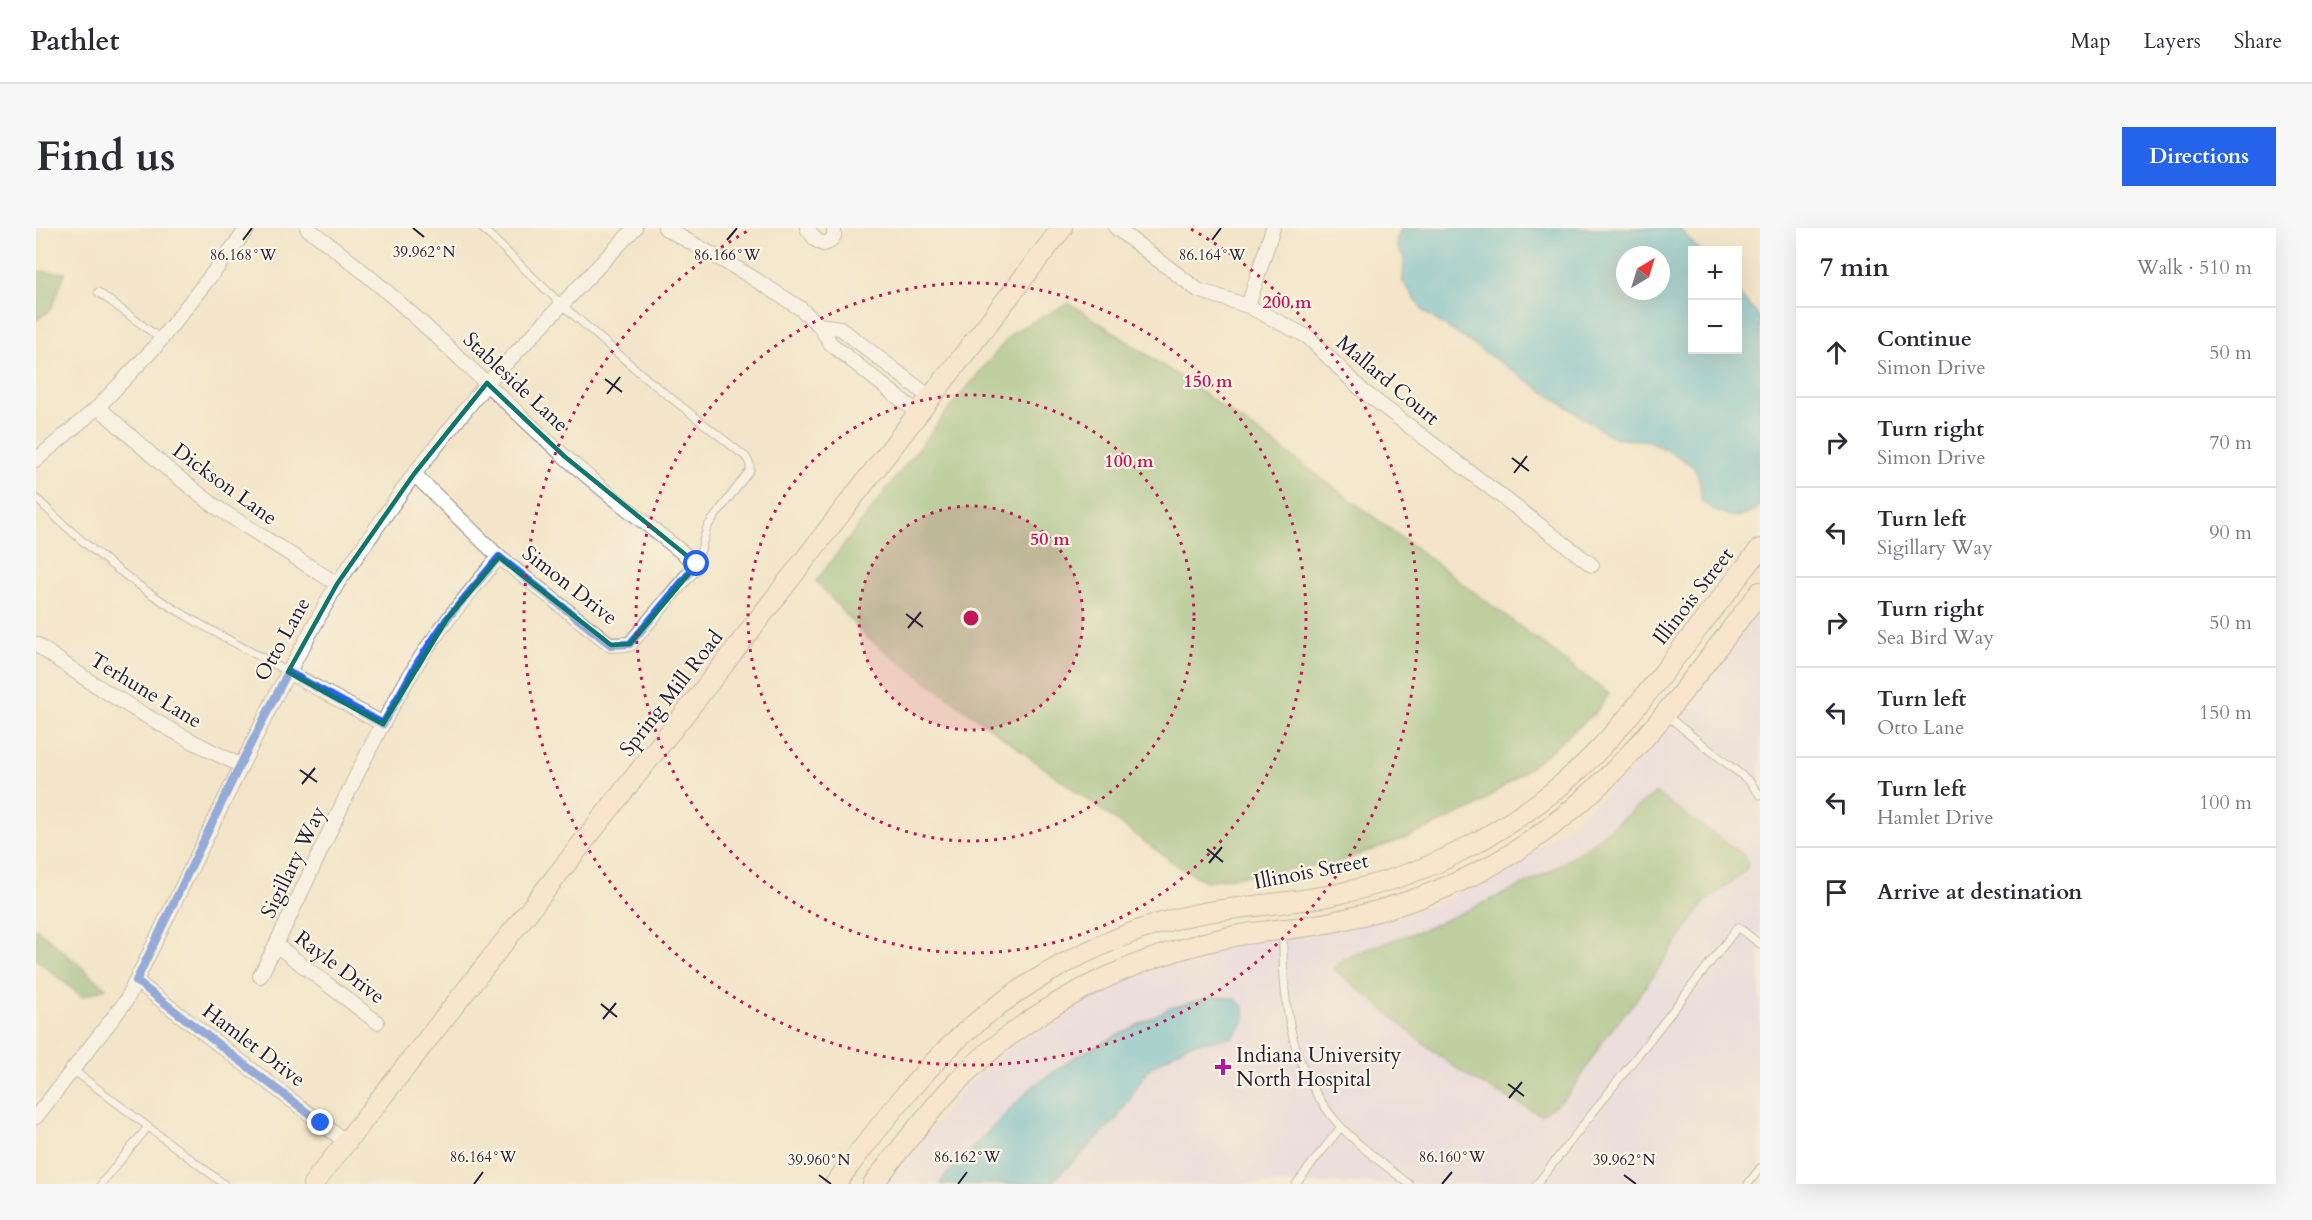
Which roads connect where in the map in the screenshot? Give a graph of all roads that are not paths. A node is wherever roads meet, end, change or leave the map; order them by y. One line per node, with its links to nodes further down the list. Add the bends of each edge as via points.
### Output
1 (248, 228): 14 (street)
2 (307, 228): 15 (street, Stableside Lane, via 403,304)
3 (482, 228): 12 (lane)
4 (634, 228): 12 (street, Otto Lane)
5 (665, 228): 16 (street, via 800,308 819,325 831,344)
6 (807, 228): 7 (street, via 823,244 834,236)
7 (834, 228)
8 (1062, 228): 16 (street, Spring Mill Road)
9 (1116, 228): 13 (street, Mallard Court, via 1198,290)
10 (1273, 228): 13 (street)
11 (98, 292): 14 (lane)
12 (561, 304): 15 (street, Otto Lane); 23 (lane, via 750,464 750,470 707,527)
13 (1248, 306): 24 (street, Mallard Court, via 1308,338 1363,391)
14 (161, 339): 17 (street)
15 (487, 383): 19 (street, Otto Lane); 23 (street, Stableside Lane, via 564,456)
16 (924, 406): 43 (street, Spring Mill Road)
17 (98, 407): 18 (street); 25 (street, Dickson Lane, via 216,507)
18 (36, 460)
19 (414, 474): 22 (street, Simon Drive); 25 (street, Otto Lane)
20 (36, 498): 28 (lane, via 94,551 139,585)
21 (1760, 549): 48 (street, Illinois Street, via 1616,731 1579,770 1514,820 1444,860 1393,879 1340,894 1206,913 1153,926 1077,958 1029,985 943,1053)
22 (499, 557): 23 (street, Simon Drive, via 611,645 630,644); 30 (street, Sigillary Way, via 447,619)
23 (697, 564)
24 (1592, 565)
25 (337, 584): 28 (street, Otto Lane)
26 (1760, 592): 29 (street)
27 (36, 644): 31 (street, Terhune Lane, via 86,681 148,718)
28 (288, 672): 30 (street); 31 (street, Otto Lane)
29 (1665, 714): 32 (lane, via 1749,781); 33 (street, via 1589,796 1546,831 1500,860 1400,905 1347,919)
30 (383, 724): 35 (street, Sigillary Way)
31 (240, 765): 37 (street, Otto Lane)
32 (1760, 795)
33 (1283, 929): 42 (lane, via 1290,1033 1315,1092); 49 (street, via 1213,941 1161,956 1110,975 1055,1005 1010,1035 955,1083)
34 (1760, 944): 52 (lane, via 1738,927)
35 (276, 945): 36 (street, Sigillary Way); 38 (street, Rayle Drive)
36 (260, 976)
37 (136, 981): 39 (street, Otto Lane, via 126,1001); 43 (street, Hamlet Drive)
38 (377, 1022)
39 (73, 1070): 40 (street, Otto Lane); 41 (lane)
40 (36, 1117)
41 (148, 1127): 45 (lane); 46 (lane)
42 (1341, 1127): 50 (lane); 51 (lane)
43 (346, 1142): 47 (street, Spring Mill Road)
44 (1760, 1168): 53 (lane)
45 (101, 1184)
46 (224, 1184)
47 (313, 1184)
48 (835, 1184)
49 (873, 1184)
50 (1296, 1184)
51 (1409, 1184)
52 (1537, 1184)
53 (1748, 1184)

